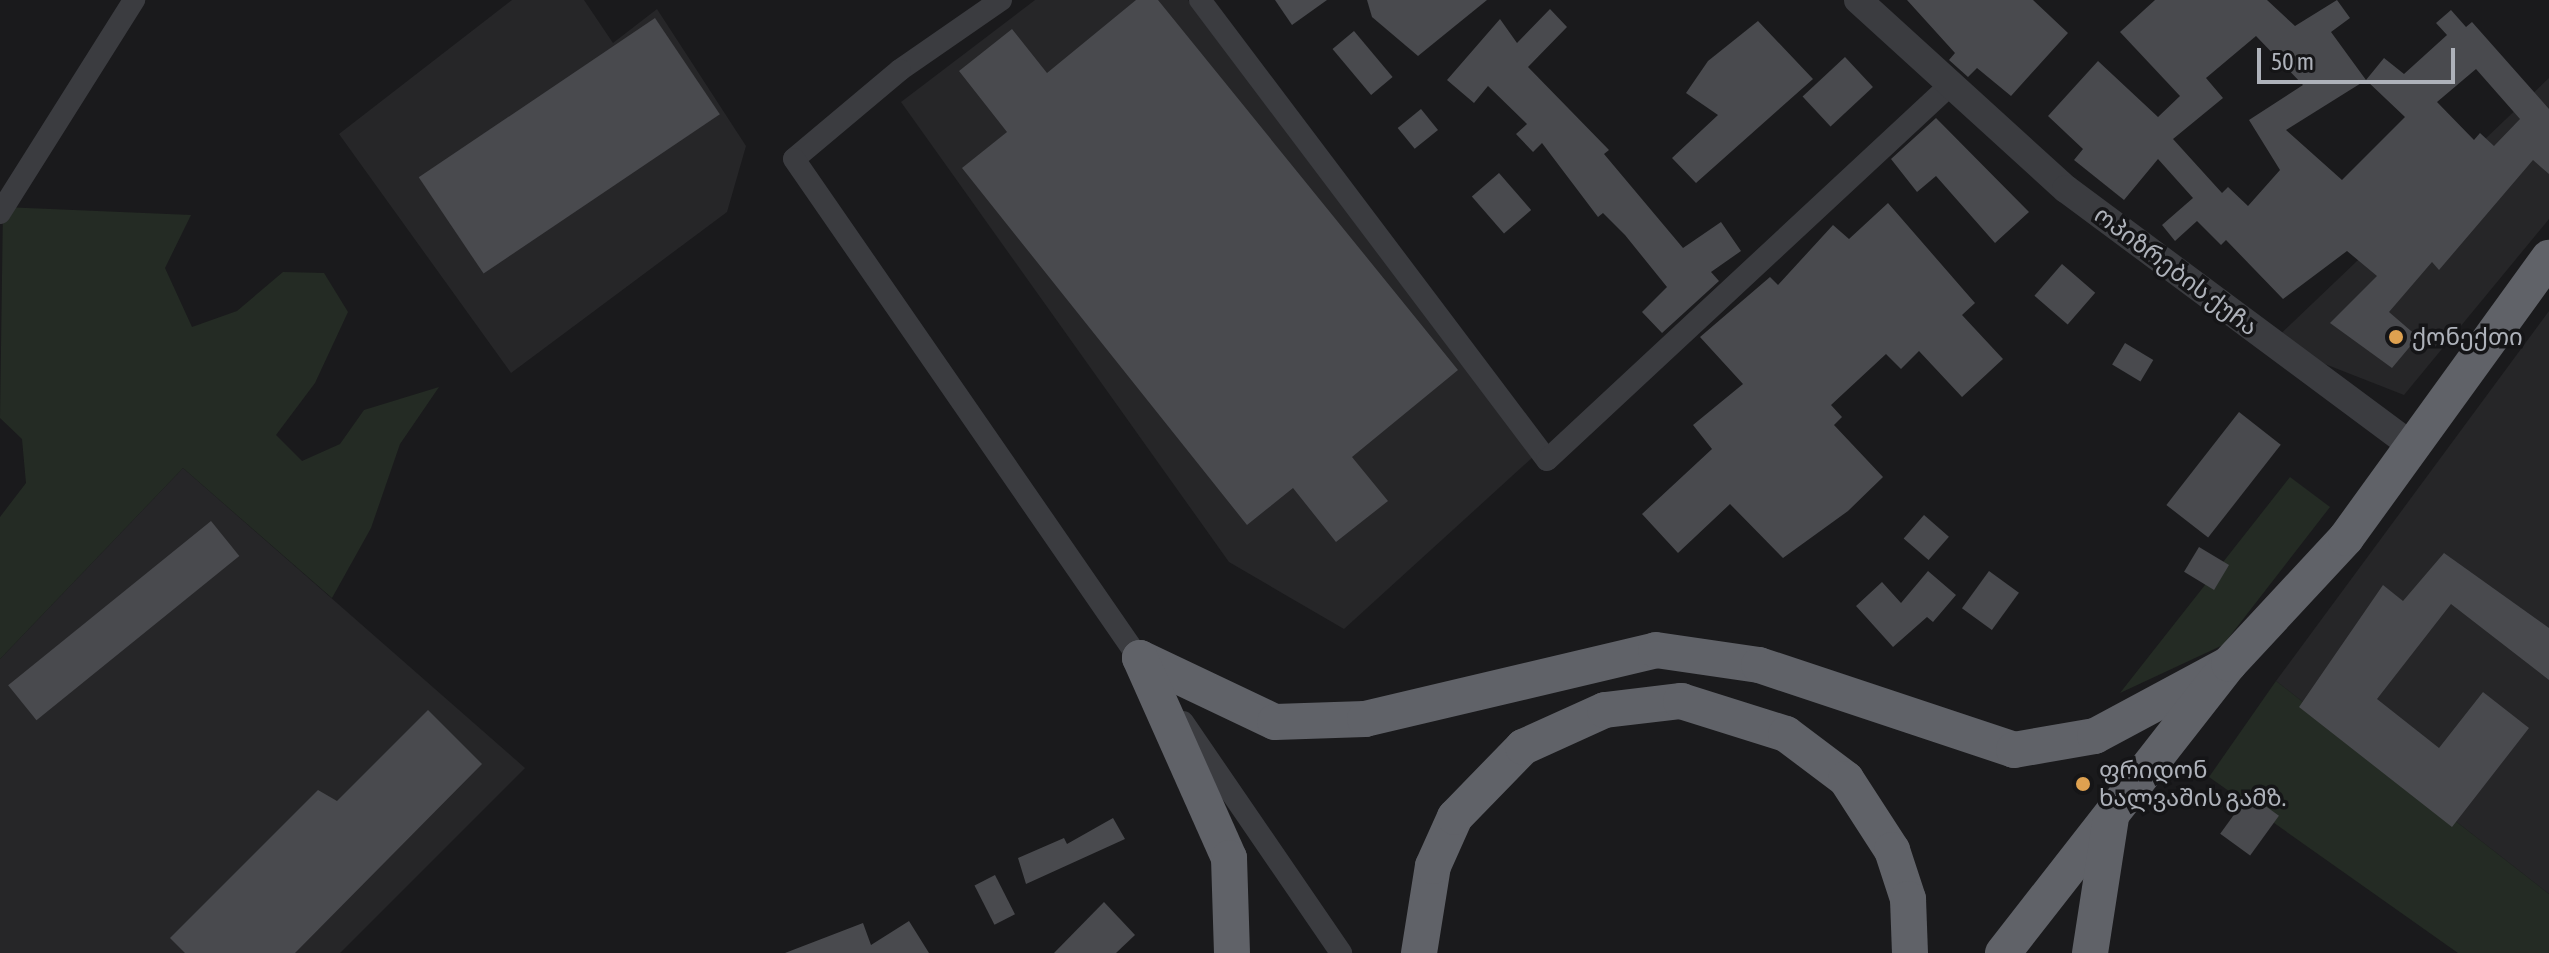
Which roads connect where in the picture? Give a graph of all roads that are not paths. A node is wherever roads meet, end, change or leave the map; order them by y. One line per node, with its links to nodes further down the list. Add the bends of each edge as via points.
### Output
1 (134, 0): 6 (street)
2 (1001, 0): 9 (street, via 900,70 794,159)
3 (1200, 0): 5 (street, via 1547,460)
4 (1858, 0): 5 (street, ოპიზრების ქუჩა)
5 (1949, 86): 8 (street, ოპიზრების ქუჩა, via 2066,189)
6 (0, 213)
7 (2549, 258): 8 (highway)
8 (2412, 446): 10 (highway, via 2346,538)
9 (1140, 658): 10 (highway, via 1275,722 1365,719 1656,650 1759,665 2014,750 2095,736); 12 (highway, via 1229,858); 13 (street)
10 (2229, 664): 11 (highway)
11 (2112, 815): 16 (highway); 17 (highway)
12 (1232, 953)
13 (1341, 953)
14 (1419, 953): 15 (highway, via 1433,866 1455,817 1523,747 1605,710 1681,701 1786,734 1846,779 1892,850 1908,899)
15 (1910, 953)
16 (2003, 953)
17 (2090, 953)

